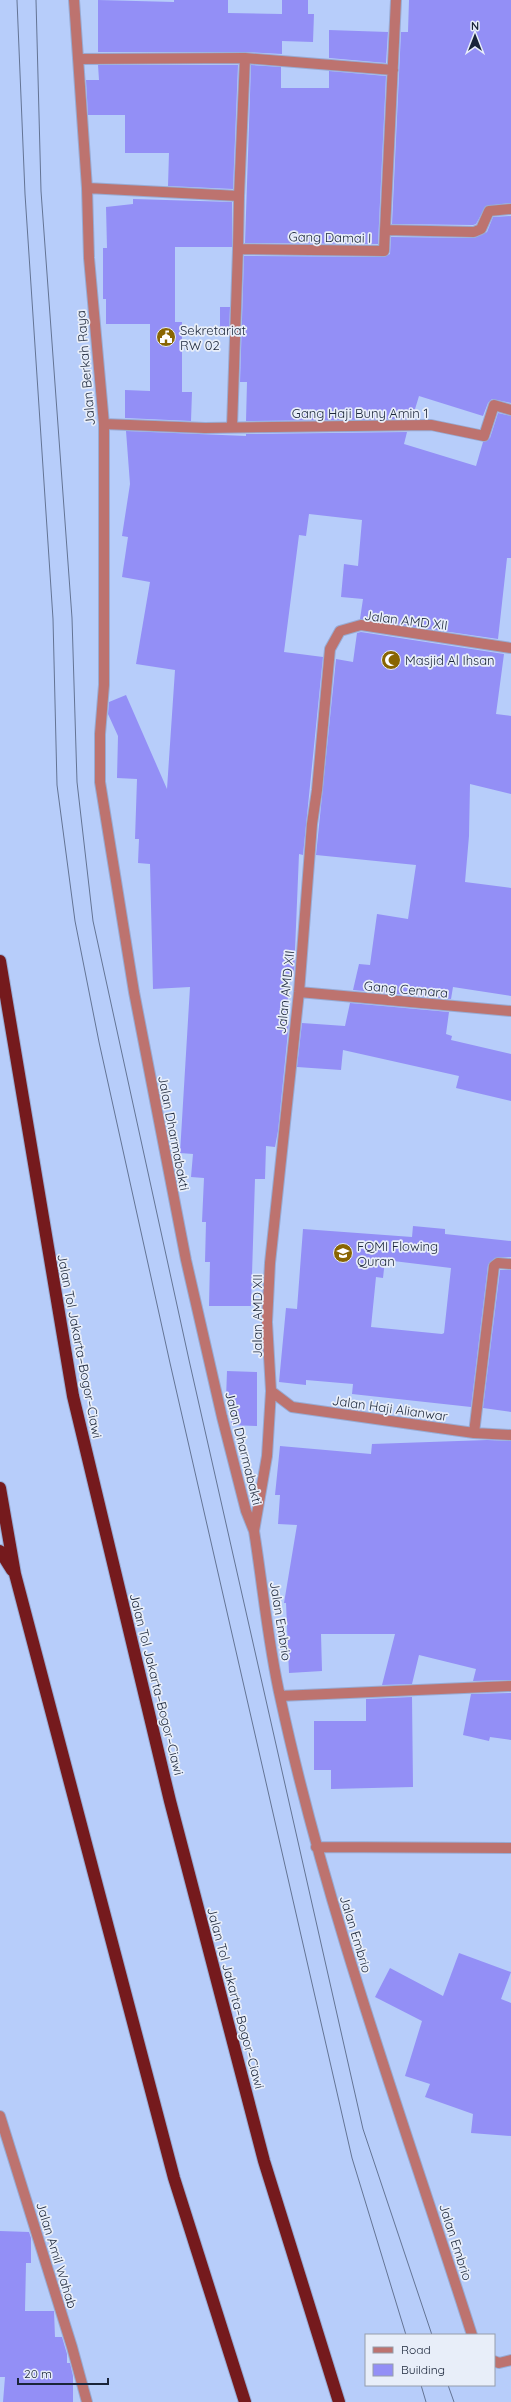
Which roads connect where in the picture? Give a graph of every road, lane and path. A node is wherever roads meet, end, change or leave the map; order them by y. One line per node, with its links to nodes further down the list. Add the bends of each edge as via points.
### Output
1 (74, 0): 4 (street, Jalan Berkah Raya)
2 (396, 5): 5 (street, Gang Damai I)
3 (244, 58): 4 (street); 5 (street); 7 (street)
4 (78, 59): 6 (street, Jalan Berkah Raya)
5 (393, 70): 9 (street, Gang Damai I)
6 (87, 188): 7 (street); 12 (street, Jalan Berkah Raya, via 89,258)
7 (239, 196): 10 (street)
8 (511, 209): 9 (street, via 489,211 481,229 474,232)
9 (385, 230): 10 (street, Gang Damai I, via 384,251)
10 (238, 249): 13 (street)
11 (511, 410): 13 (street, Gang Haji Buny Amin 1, via 494,405 484,436 431,425)
12 (104, 424): 13 (street); 15 (street, Jalan Berkah Raya, via 104,685)
13 (232, 427)
14 (511, 648): 17 (street, Jalan AMD XII, via 361,625 340,631 330,649 312,824)
15 (100, 734): 24 (street, Jalan Dharmabakti, via 100,782 134,992 161,1136 222,1418 246,1511)
16 (0, 961): 37 (highway, Jalan Tol Jakarta–Bogor–Ciawi, via 73,1396 170,1801 264,2161)
17 (299, 992): 18 (street, Gang Cemara); 20 (street, Jalan AMD XII, via 270,1264 267,1322)
18 (511, 1011)
19 (511, 1264): 21 (street, via 494,1266)
20 (271, 1391): 21 (street, Jalan Haji Alianwar, via 292,1407); 24 (street, Jalan AMD XII, via 267,1456)
21 (474, 1433): 22 (street, Jalan Haji Alianwar)
22 (511, 1435)
23 (0, 1488): 26 (highway)
24 (254, 1531): 28 (street, Jalan Embrio)
25 (0, 1551): 26 (highway)
26 (15, 1574): 36 (highway, via 174,2178)
27 (511, 1686): 28 (street)
28 (280, 1696): 29 (street, Jalan Embrio)
29 (316, 1847): 30 (street); 32 (street, Jalan Embrio)
30 (511, 1848)
31 (0, 2119): 35 (street, Jalan Amil Wahab)
32 (472, 2334)
33 (511, 2360): 34 (street)
34 (495, 2361)
35 (87, 2402)
36 (245, 2402)
37 (339, 2402)

